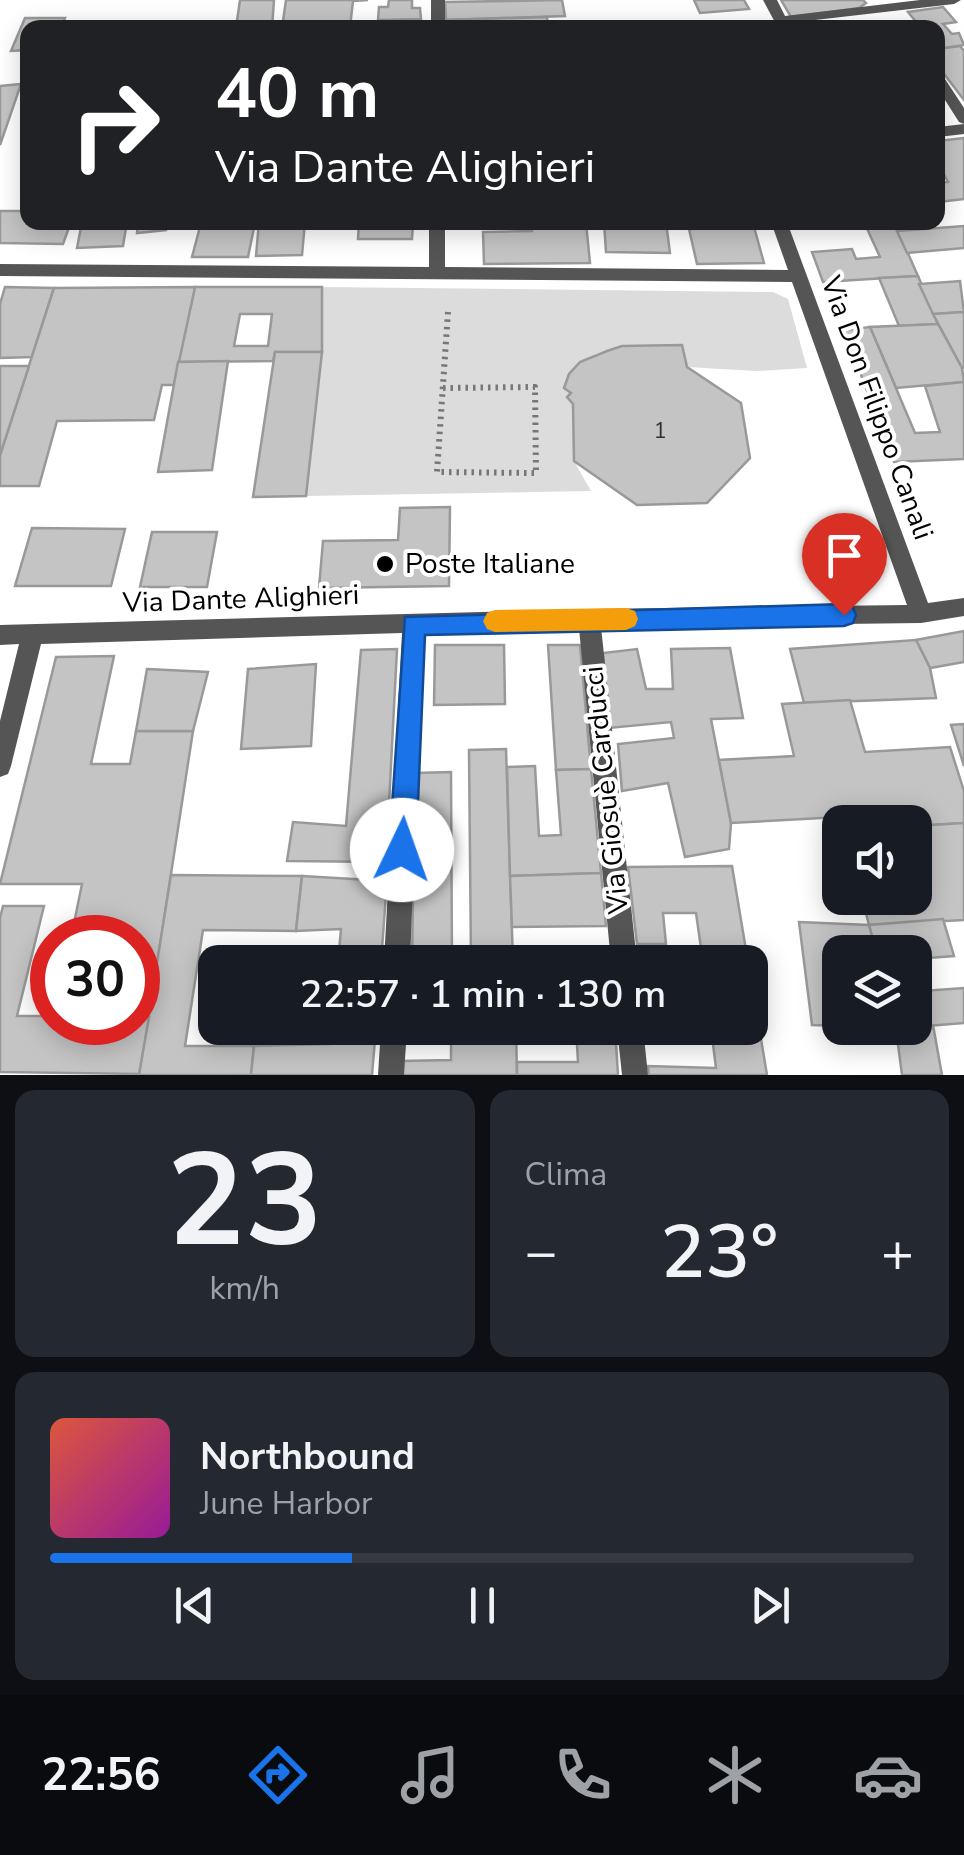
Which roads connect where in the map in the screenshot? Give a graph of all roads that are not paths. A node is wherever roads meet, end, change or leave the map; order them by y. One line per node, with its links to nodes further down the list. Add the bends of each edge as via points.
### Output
1 (954, 0): 2 (street)
2 (890, 9): 3 (street)
3 (812, 20)
4 (945, 90): 5 (street)
5 (964, 119)
6 (438, 230): 9 (street)
7 (782, 230): 10 (street, Via Don Filippo Canali)
8 (0, 270): 9 (street)
9 (437, 272): 10 (street)
10 (800, 276): 12 (street, Via Don Filippo Canali)
11 (964, 607): 12 (street, Via Dante Alighieri)
12 (921, 614): 13 (street, Via Dante Alighieri)
13 (588, 618): 14 (street, Via Dante Alighieri); 19 (street, Via Giosuè Carducci)
14 (413, 624): 16 (street, Via Dante Alighieri); 18 (street)
15 (0, 635): 16 (street, Via Dante Alighieri)
16 (32, 636): 17 (street)
17 (0, 766)
18 (398, 945)
19 (622, 945)
20 (393, 1045): 22 (street)
21 (632, 1045): 23 (street)
22 (391, 1075)
23 (635, 1075)

